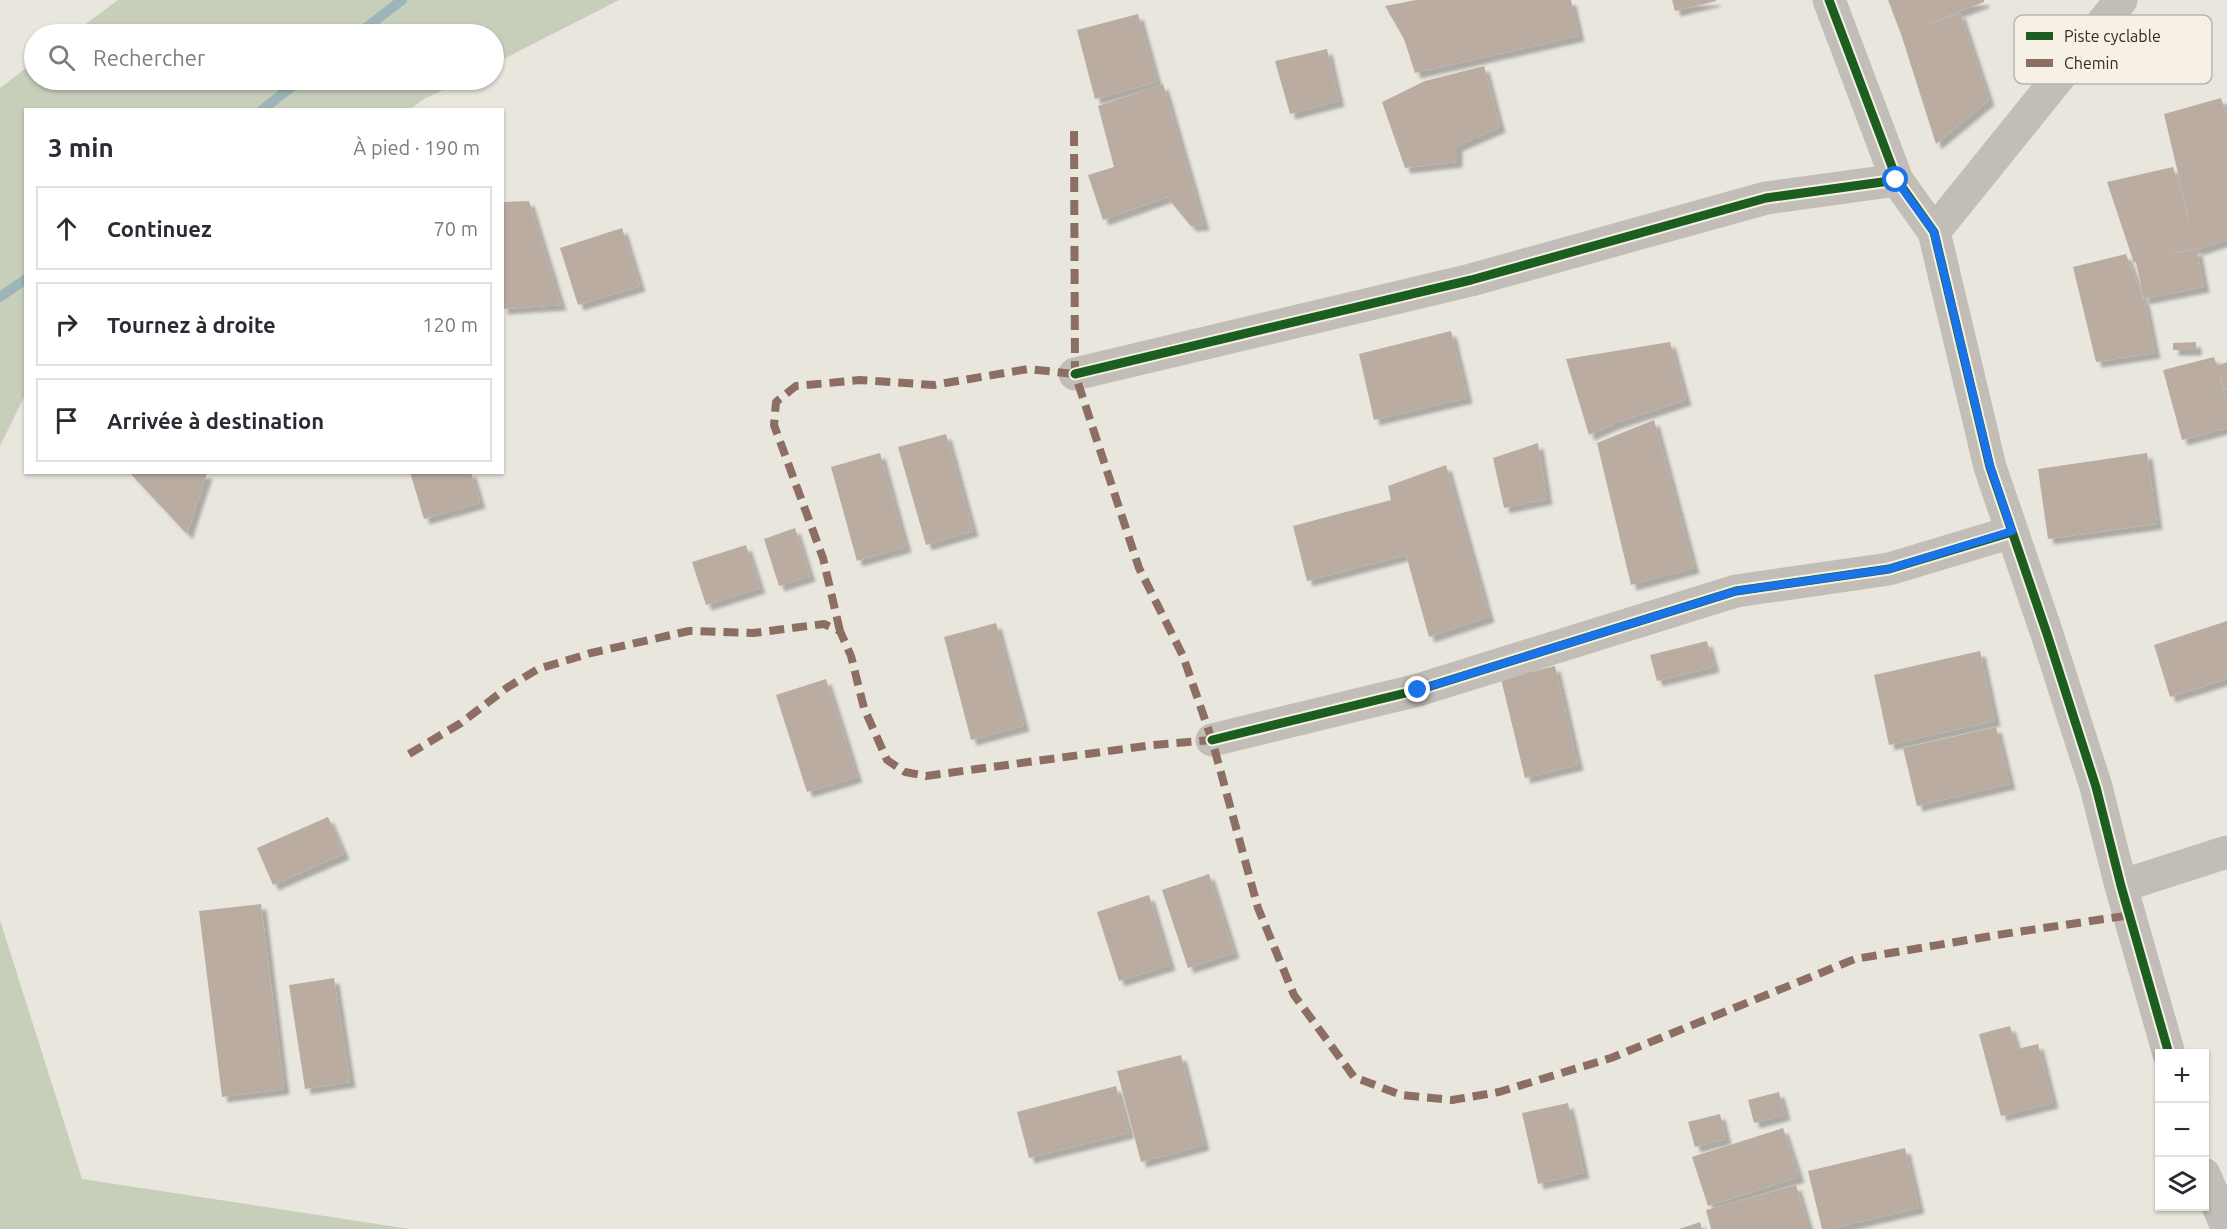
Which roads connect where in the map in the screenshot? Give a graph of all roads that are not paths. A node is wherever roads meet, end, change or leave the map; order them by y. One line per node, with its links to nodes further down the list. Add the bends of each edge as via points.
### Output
1 (1829, 0): 5 (street)
2 (2121, 0): 3 (street)
3 (2109, 15)
4 (2053, 84): 6 (street)
5 (1896, 180): 6 (street); 7 (street, via 1766,198 1471,280)
6 (1934, 232): 8 (street, via 1990,466)
7 (1075, 374)
8 (2012, 531): 9 (street, via 1889,569 1736,591 1418,690); 11 (street, via 2096,787)
9 (1212, 740)
10 (2227, 852): 11 (street)
11 (2121, 886): 12 (street)
12 (2168, 1049)
13 (2209, 1184): 14 (street)
14 (2227, 1227)

